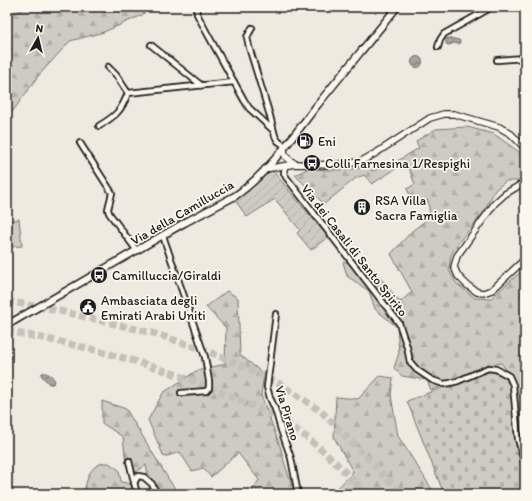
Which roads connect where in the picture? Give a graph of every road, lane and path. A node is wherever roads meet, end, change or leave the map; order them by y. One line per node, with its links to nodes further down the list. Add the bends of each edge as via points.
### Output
1 (196, 7): 10 (street, via 200,20)
2 (398, 7): 16 (main road, Via della Camilluccia)
3 (492, 7): 6 (street, via 447,32)
4 (252, 28): 14 (street, via 247,41)
5 (151, 45): 11 (street)
6 (438, 47)
7 (525, 58): 8 (street)
8 (497, 60)
9 (108, 67): 12 (street)
10 (234, 82): 11 (street); 14 (street, via 247,105)
11 (201, 85): 12 (street)
12 (128, 93): 13 (street, via 117,114)
13 (99, 126)
14 (274, 130): 16 (street, via 276,140)
15 (80, 142): 23 (street, via 112,193 109,213)
16 (284, 147): 18 (street, via 285,156); 20 (main road, Via della Camilluccia)
17 (525, 148): 18 (street, via 511,134 499,127 454,114 444,114 430,118 360,162 332,165)
18 (295, 164): 19 (street)
19 (285, 166): 20 (street); 29 (street, Via dei Casali di Santo Spirito, via 286,177 399,323 410,362 417,370 444,384 488,368 500,370 509,376 513,384 518,438)
20 (264, 169): 22 (main road, Via della Camilluccia, via 235,196)
21 (525, 182): 24 (street, via 495,203 457,256 454,267 458,276 467,285 476,292 483,293 492,290)
22 (163, 236): 23 (main road, Via della Camilluccia); 27 (street, via 205,357 209,381 209,388 206,391)
23 (137, 251): 26 (main road, Via della Camilluccia)
24 (525, 259)
25 (276, 314): 33 (street, Via Pirano, via 268,387 291,458)
26 (7, 326)
27 (181, 393)
28 (129, 461): 30 (street)
29 (525, 464)
30 (134, 483): 31 (street); 32 (street, via 138,476 144,476)
31 (137, 494)
32 (157, 494)
33 (298, 494)

